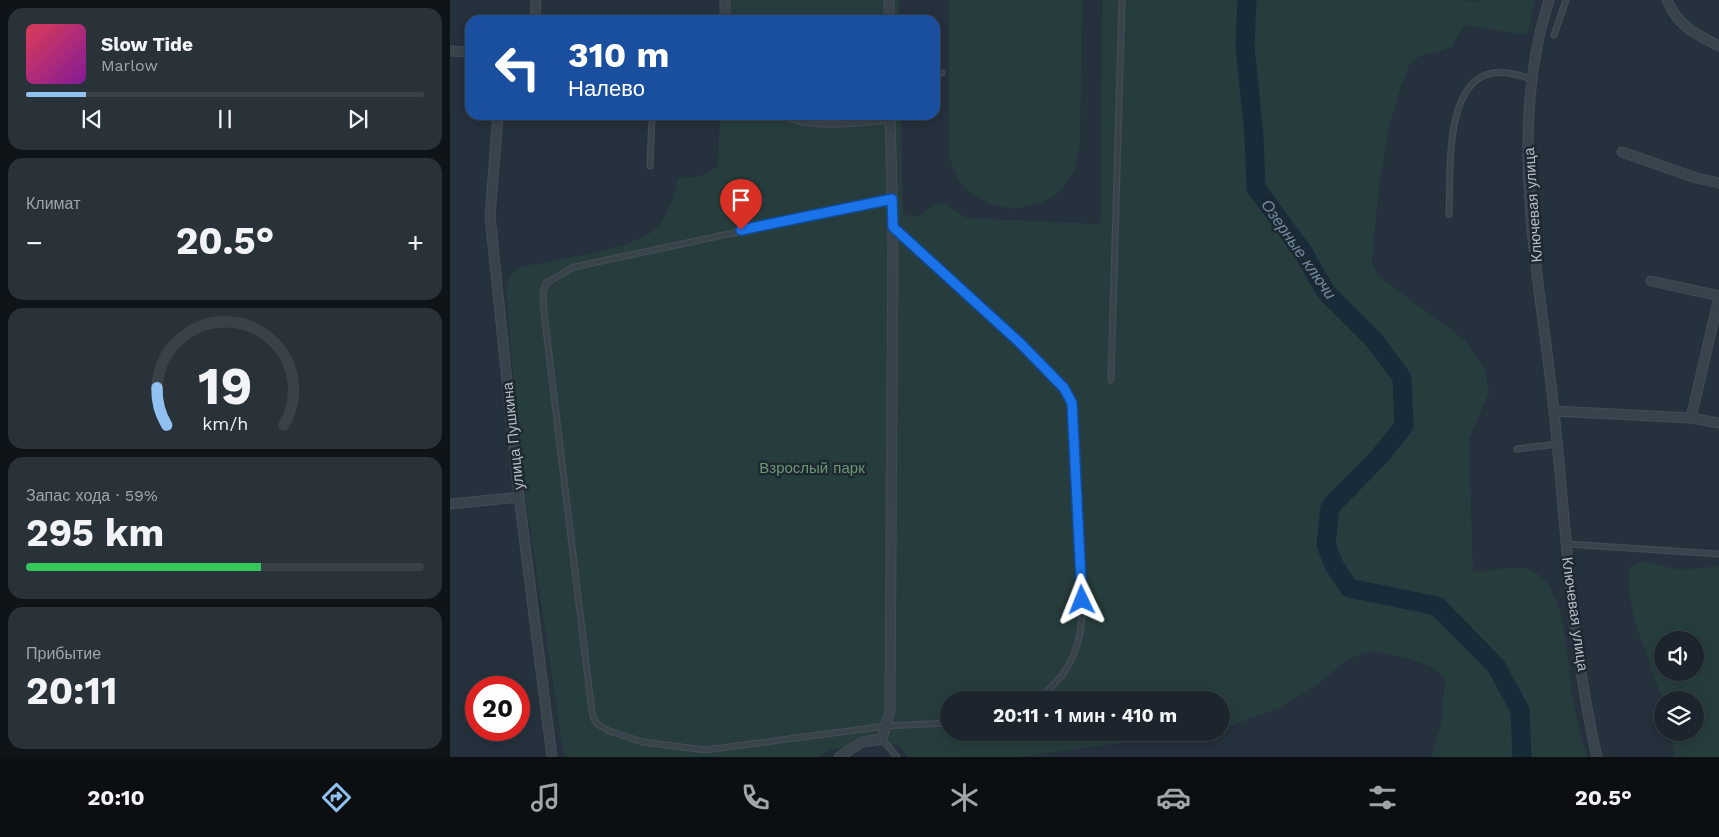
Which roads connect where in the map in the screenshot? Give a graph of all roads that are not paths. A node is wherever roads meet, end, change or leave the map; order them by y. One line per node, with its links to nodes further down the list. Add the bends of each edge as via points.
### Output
1 (536, 0): 8 (street)
2 (725, 0): 9 (street)
3 (889, 0): 10 (street)
4 (1122, 0): 29 (lane)
5 (1549, 0): 15 (street, Ключевая улица, via 1538,34)
6 (1566, 0): 11 (lane)
7 (1667, 0): 12 (street, via 1676,19 1695,34)
8 (535, 15)
9 (726, 15)
10 (889, 15)
11 (1554, 35)
12 (1719, 46)
13 (450, 51): 14 (street)
14 (465, 52)
15 (1531, 79): 25 (lane, via 1506,72 1492,73 1465,92 1453,131); 30 (street, Ключевая улица, via 1528,174)
16 (498, 120): 35 (street, улица Пушкина, via 490,216)
17 (652, 120): 22 (lane)
18 (797, 120): 19 (lane, via 822,124)
19 (867, 120)
20 (890, 120): 24 (street)
21 (1622, 152): 23 (street)
22 (650, 166)
23 (1719, 184)
24 (892, 199): 26 (street); 41 (lane, via 574,267 546,283 543,294 591,704 597,724 643,742 705,750)
25 (1449, 214)
26 (893, 227): 39 (lane, via 1019,342 1064,388 1072,403 1081,633 1073,658 1058,683); 41 (street, via 890,711)
27 (1651, 281): 28 (street)
28 (1719, 297): 31 (street)
29 (1111, 380)
30 (1554, 411): 31 (street); 33 (street, Ключевая улица)
31 (1691, 418): 32 (street)
32 (1719, 423)
33 (1557, 444): 34 (lane); 37 (street, Ключевая улица)
34 (1517, 448)
35 (519, 496): 36 (street); 43 (street, улица Пушкина)
36 (450, 504)
37 (1565, 544): 38 (lane); 46 (street, Ключевая улица)
38 (1719, 554)
39 (1047, 691)
40 (940, 724): 41 (lane)
41 (886, 726): 42 (street)
42 (882, 739): 44 (street, via 862,742); 45 (lane)
43 (552, 757)
44 (839, 757)
45 (897, 757)
46 (1597, 757)

